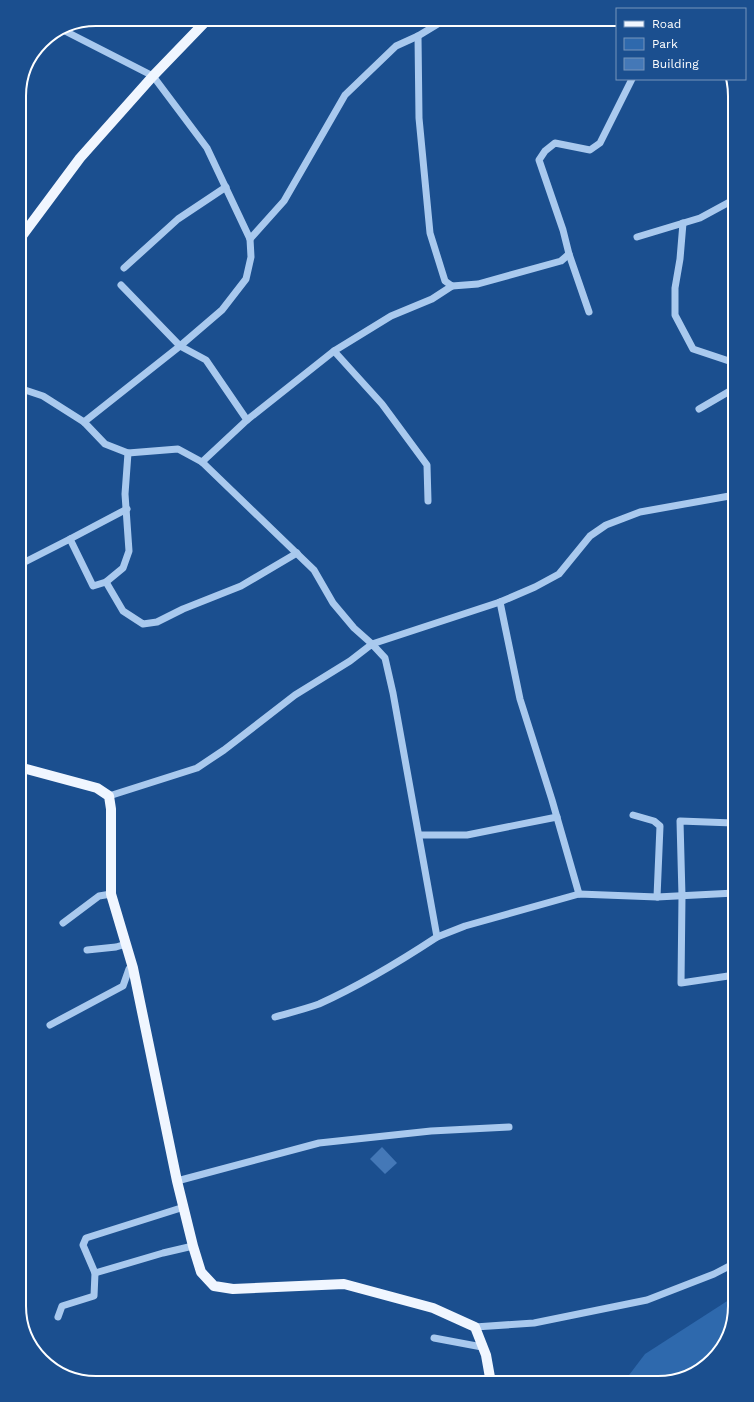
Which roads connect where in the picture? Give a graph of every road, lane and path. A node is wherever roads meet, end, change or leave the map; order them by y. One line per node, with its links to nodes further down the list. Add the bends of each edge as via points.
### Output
1 (201, 26): 5 (main road)
2 (434, 26): 4 (street)
3 (66, 32): 5 (street)
4 (418, 36): 12 (street, via 396,46 345,95 284,201); 16 (street, via 419,118 430,233 445,281)
5 (153, 76): 7 (street, via 207,148); 10 (main road, via 80,158)
6 (632, 80): 13 (street, via 600,143 590,150 555,143 545,150 539,160 564,230)
7 (226, 187): 12 (street); 14 (street, via 178,219)
8 (728, 203): 9 (street, via 700,218)
9 (683, 223): 11 (street); 20 (street, via 675,288 675,315 693,349)
10 (26, 231)
11 (637, 237)
12 (250, 238): 18 (street, via 251,257 246,279 222,310)
13 (569, 254): 16 (street, via 561,260 478,284); 17 (street)
14 (124, 268)
15 (121, 285): 18 (street)
16 (452, 286): 19 (street, via 432,299 391,316)
17 (589, 312)
18 (180, 346): 24 (street, via 206,360); 25 (street)
19 (334, 351): 24 (street); 29 (street, via 382,404 427,465)
20 (728, 361)
21 (26, 390): 25 (street, via 43,396)
22 (728, 392): 23 (street)
23 (698, 409)
24 (247, 420): 27 (street)
25 (84, 422): 26 (street, via 105,444)
26 (128, 453): 27 (street, via 178,449); 30 (street, via 125,494)
27 (202, 462): 32 (street)
28 (728, 496): 35 (street, via 640,512 606,525 590,536 559,574)
29 (428, 501)
30 (127, 509): 31 (street); 34 (street, via 129,551 123,568)
31 (70, 539): 33 (street); 34 (street, via 93,586)
32 (297, 554): 34 (street, via 241,586 157,622 143,624 123,611); 36 (street, via 314,570 333,602 350,623)
33 (26, 561)
34 (106, 582)
35 (500, 602): 36 (street); 40 (street, via 522,706)
36 (372, 644): 38 (street, via 350,661 295,695 197,768); 42 (street, via 385,658)
37 (26, 769): 38 (main road, via 97,788)
38 (109, 796): 44 (main road)
39 (633, 815): 47 (street, via 654,821 660,826)
40 (557, 817): 42 (street, via 466,834); 45 (street)
41 (728, 823): 46 (street, via 680,821)
42 (420, 835): 49 (street)
43 (728, 893): 46 (street)
44 (111, 894): 48 (street, via 99,896); 50 (main road)
45 (579, 894): 47 (street); 49 (street, via 465,926)
46 (682, 896): 47 (street); 53 (street, via 681,983)
47 (657, 897)
48 (63, 923)
49 (437, 937): 54 (street, via 396,965 362,983 317,1004)
50 (126, 944): 51 (street); 52 (main road)
51 (87, 950)
52 (132, 968): 55 (street, via 129,969 123,986); 57 (main road)
53 (728, 976)
54 (274, 1017)
55 (50, 1026)
56 (509, 1128): 57 (street, via 431,1130 319,1144)
57 (177, 1181): 58 (main road)
58 (184, 1207): 59 (main road); 61 (street, via 86,1238 83,1245)
59 (193, 1246): 61 (street); 63 (main road, via 201,1272 214,1286 233,1288 344,1284 434,1308)
60 (728, 1267): 63 (street, via 647,1300 534,1323)
61 (95, 1273): 62 (street, via 94,1296 62,1306)
62 (58, 1317)
63 (475, 1327): 65 (main road)
64 (434, 1338): 65 (street)
65 (482, 1347): 66 (main road, via 486,1355)
66 (489, 1376)

